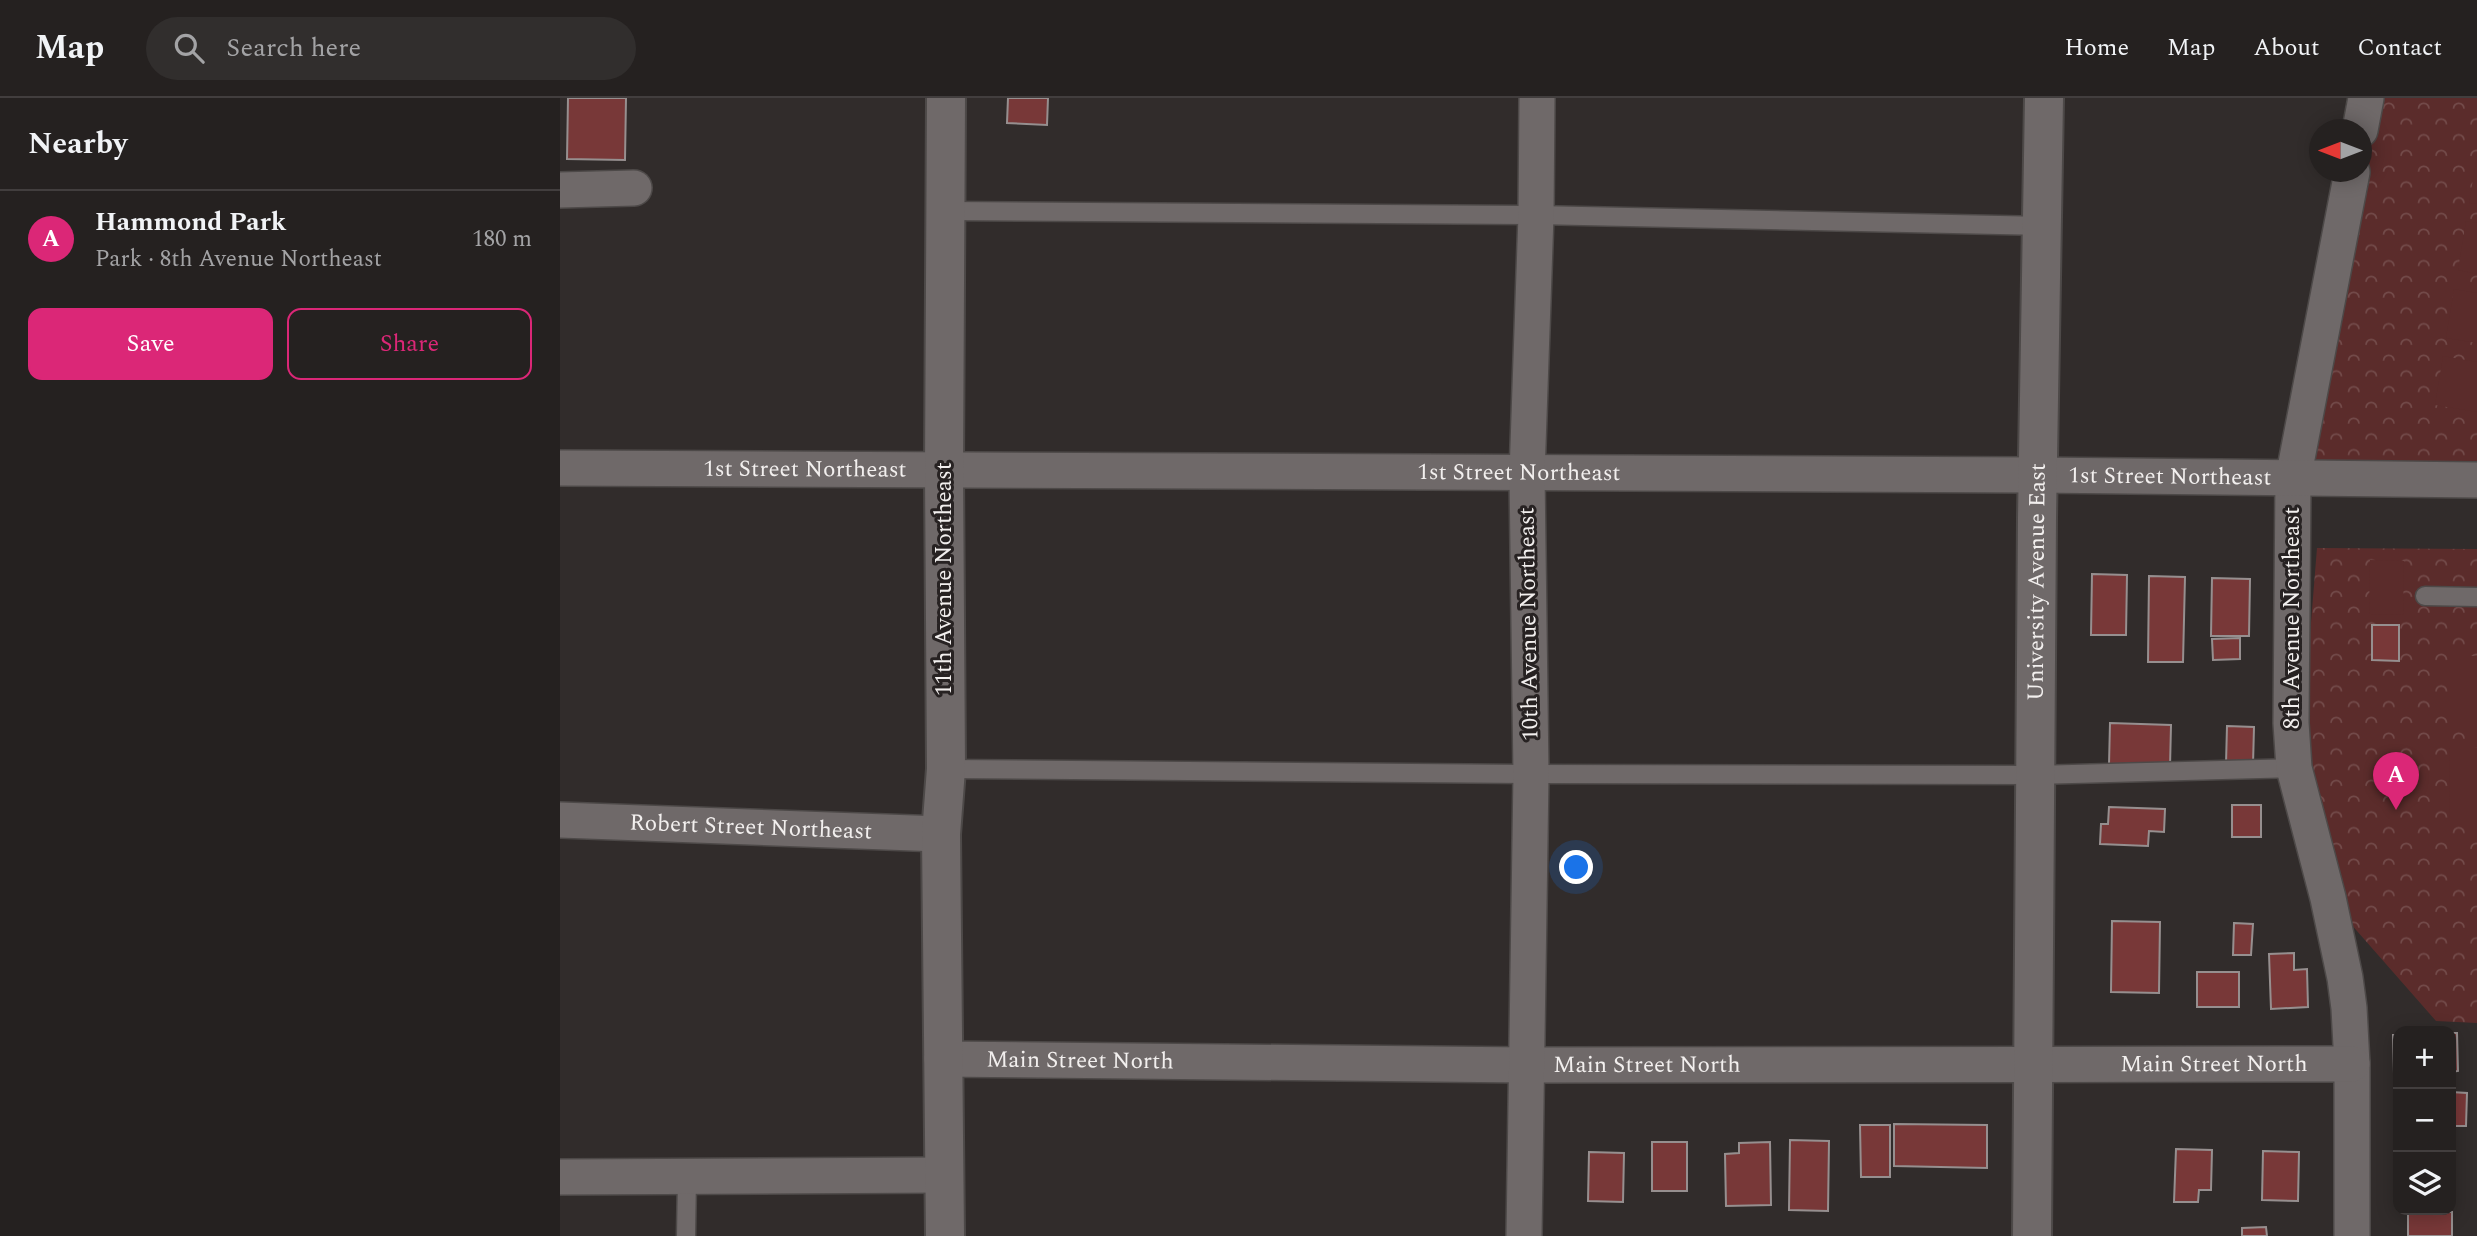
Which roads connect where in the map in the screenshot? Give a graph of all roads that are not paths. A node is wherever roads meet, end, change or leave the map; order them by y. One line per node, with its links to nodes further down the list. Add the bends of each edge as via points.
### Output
1 (946, 98): 9 (street, 11th Avenue Northeast)
2 (1537, 98): 10 (street, 10th Avenue Northeast)
3 (2044, 98): 11 (street, University Avenue East)
4 (2366, 98): 5 (street)
5 (2362, 119)
6 (2350, 182): 16 (street, 8th Avenue Northeast)
7 (634, 188): 8 (street)
8 (560, 190)
9 (946, 211): 10 (lane); 13 (street, 11th Avenue Northeast)
10 (1536, 215): 11 (lane); 14 (street, 10th Avenue Northeast)
11 (2042, 226): 15 (street, University Avenue East)
12 (560, 468): 13 (street, 1st Street Northeast)
13 (943, 471): 14 (street, 1st Street Northeast); 21 (street, 11th Avenue Northeast)
14 (1527, 474): 15 (street, 1st Street Northeast); 22 (street, 10th Avenue Northeast)
15 (2037, 475): 16 (street, 1st Street Northeast); 23 (street, University Avenue East)
16 (2293, 479): 17 (street, 1st Street Northeast); 20 (street, 8th Avenue Northeast)
17 (2477, 480)
18 (2425, 596): 19 (lane)
19 (2477, 597)
20 (2294, 768): 23 (lane); 28 (street, 8th Avenue Northeast, via 2345,978)
21 (946, 769): 22 (lane); 25 (street, 11th Avenue Northeast)
22 (1531, 774): 23 (lane); 29 (street, 10th Avenue Northeast)
23 (2035, 775): 27 (street, University Avenue East)
24 (560, 820): 25 (street, Robert Street Northeast)
25 (942, 834): 26 (street, 11th Avenue Northeast)
26 (943, 1059): 29 (street, Main Street North); 30 (street, 11th Avenue Northeast)
27 (2033, 1064): 28 (street, Main Street North); 29 (street, Main Street North); 36 (street, University Avenue East)
28 (2352, 1064): 37 (street, 8th Avenue Northeast)
29 (1526, 1065): 35 (street, 10th Avenue Northeast)
30 (944, 1175): 32 (street); 34 (street, 11th Avenue Northeast)
31 (560, 1177): 32 (street)
32 (687, 1178): 33 (lane)
33 (686, 1236)
34 (945, 1236)
35 (1524, 1236)
36 (2032, 1236)
37 (2352, 1236)

